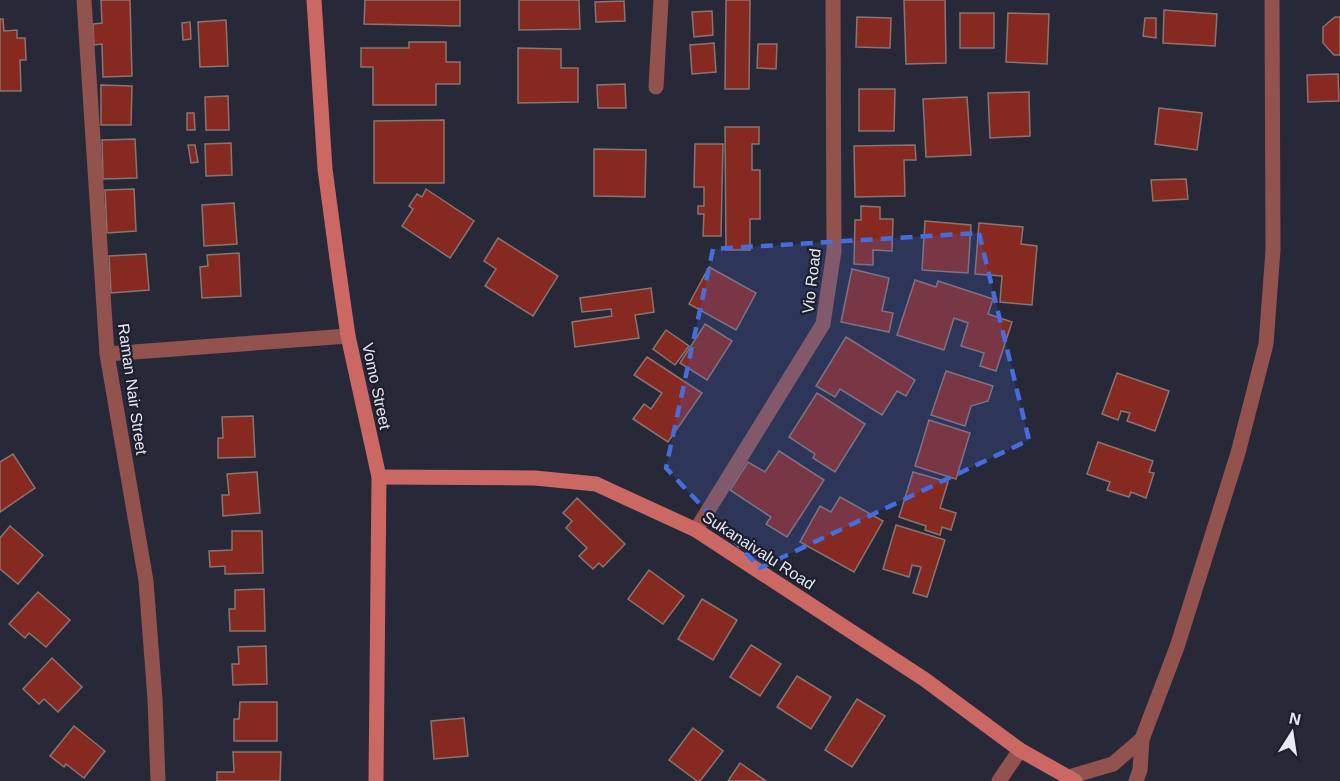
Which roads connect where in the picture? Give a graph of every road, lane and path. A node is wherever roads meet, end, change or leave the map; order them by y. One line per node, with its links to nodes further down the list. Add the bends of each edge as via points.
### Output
1 (84, 0): 8 (street, Raman Nair Street)
2 (314, 0): 7 (main road, Vomo Street, via 325,169)
3 (661, 0): 6 (street)
4 (833, 0): 10 (street, Vio Road, via 834,251 823,324)
5 (1272, 0): 11 (street, via 1273,250 1266,344 1238,453 1177,647)
6 (656, 87)
7 (348, 336): 8 (street); 9 (main road, Vomo Street)
8 (107, 354): 14 (street, Raman Nair Street, via 146,581)
9 (379, 477): 10 (main road, Sukanaivalu Road, via 535,478 596,484); 15 (main road, Vomo Street)
10 (696, 530): 12 (main road, Sukanaivalu Road, via 924,679)
11 (1142, 739): 13 (street, via 1113,764); 17 (street)
12 (1020, 750): 13 (main road, Sukanaivalu Road); 16 (street)
13 (1072, 779)
14 (158, 781)
15 (376, 781)
16 (999, 781)
17 (1136, 781)

